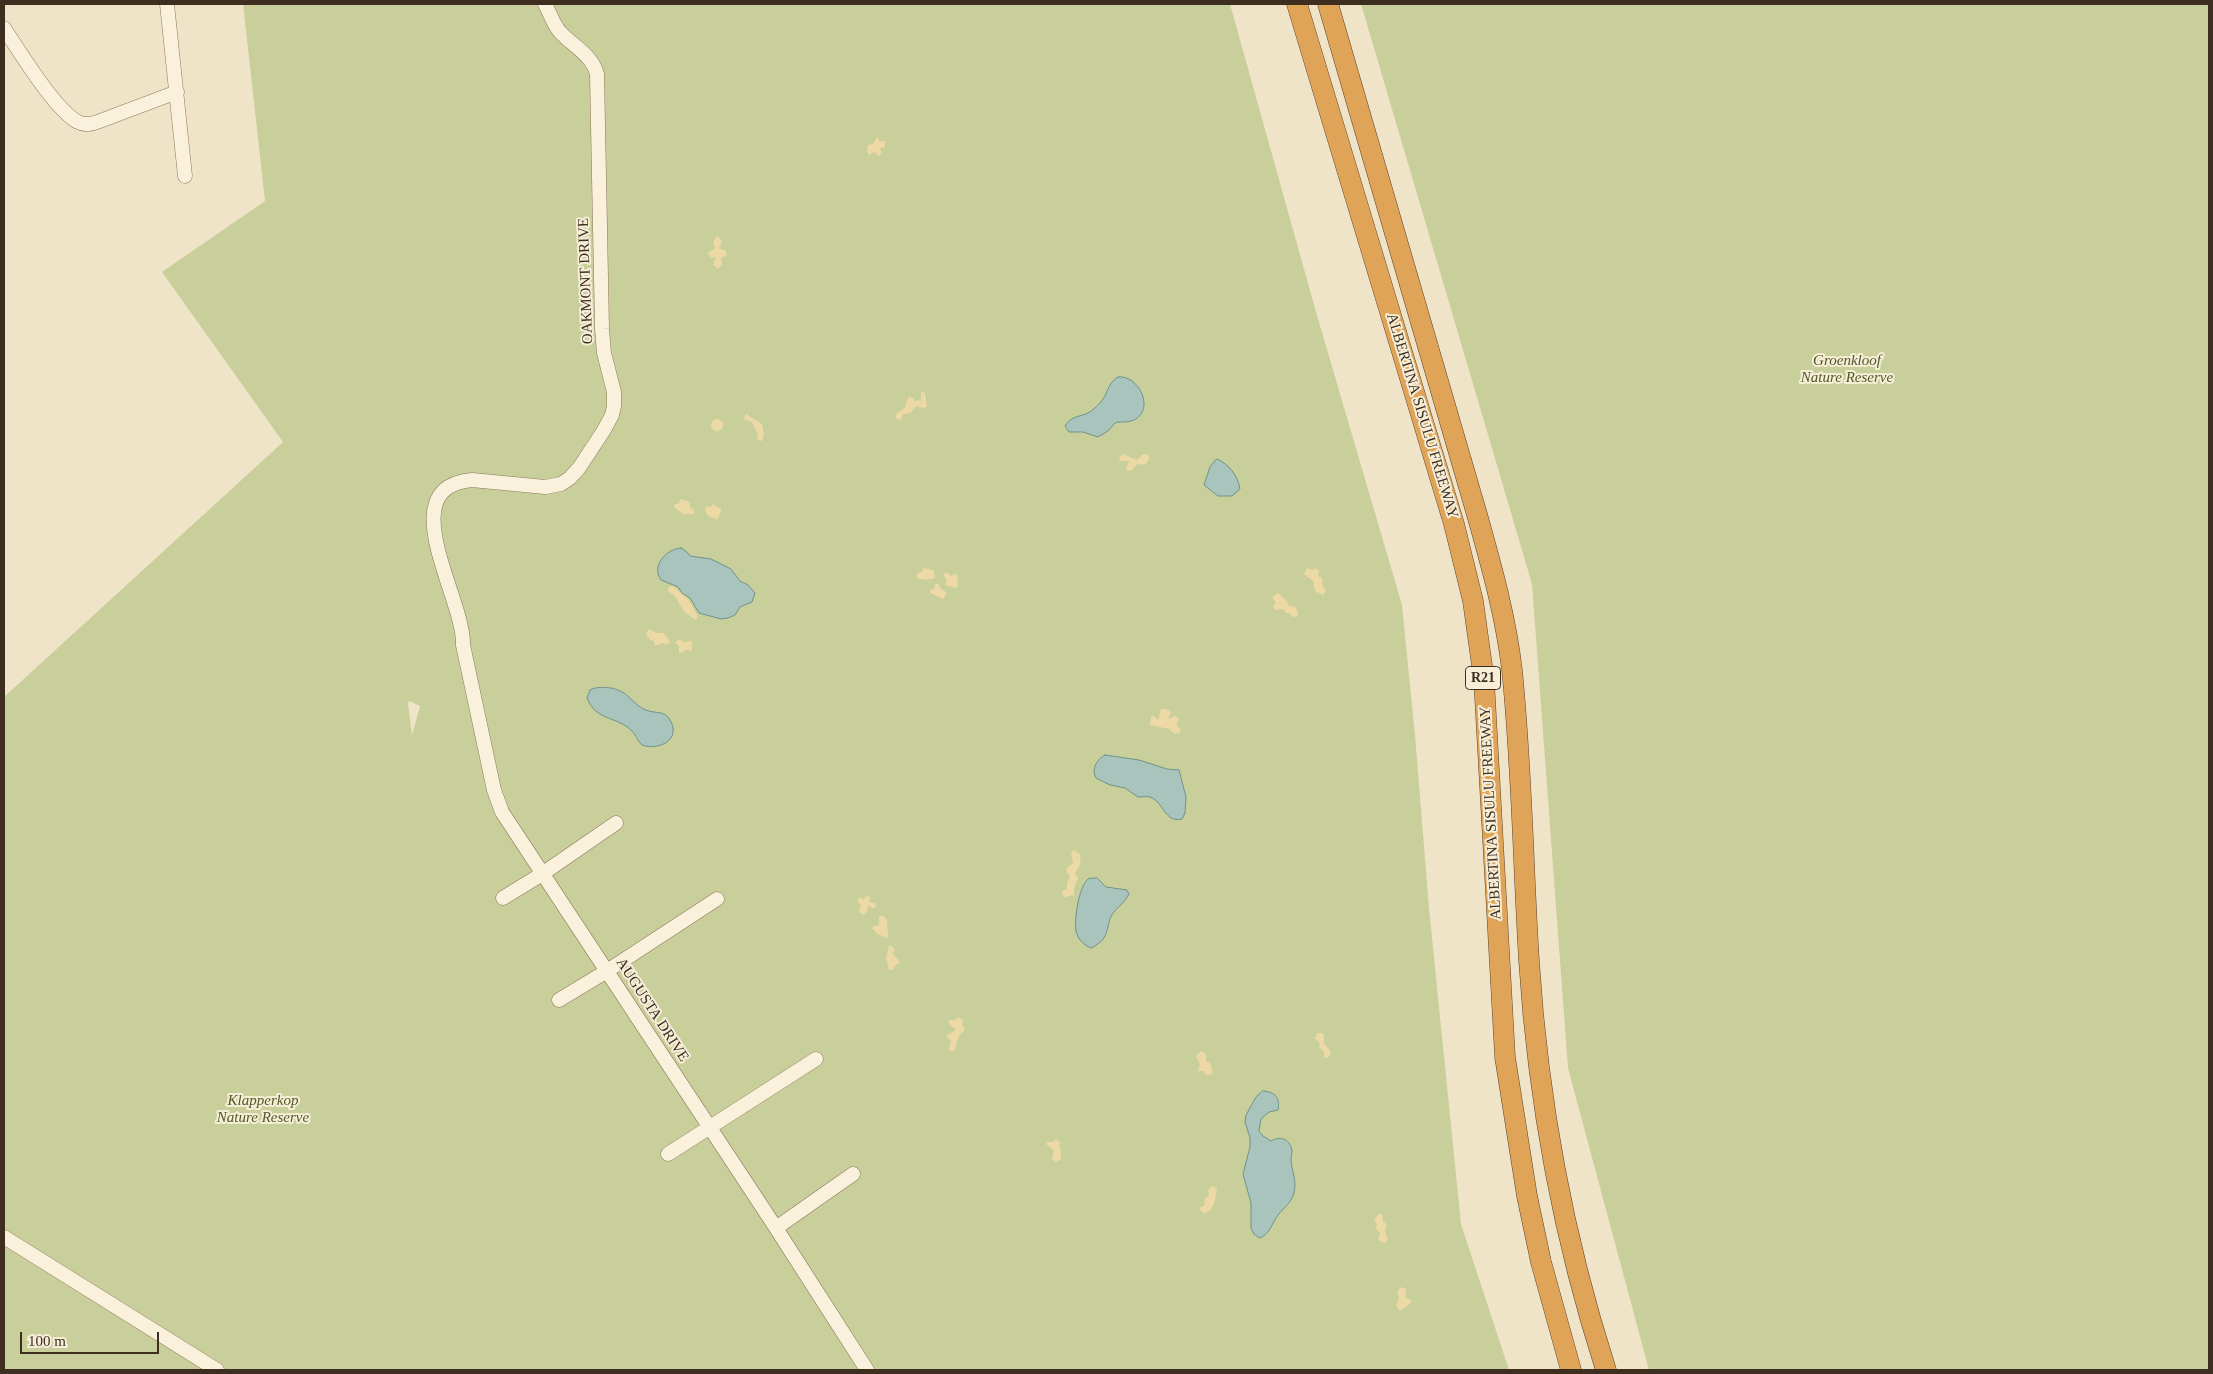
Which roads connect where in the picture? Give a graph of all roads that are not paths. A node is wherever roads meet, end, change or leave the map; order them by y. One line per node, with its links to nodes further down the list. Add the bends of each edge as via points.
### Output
1 (167, 4): 6 (street)
2 (545, 4): 8 (street, OAKMONT DRIVE, via 561,33 588,58 597,74 602,338 614,406 610,421 598,441 574,474 564,482 545,487 466,480 454,484 440,496 433,512 433,530 462,625)
3 (1297, 4): 23 (highway, ALBERTINA SISULU FREEWAY / R21, via 1454,524 1474,601 1484,680 1506,1058 1527,1196 1541,1262)
4 (1328, 4): 24 (highway, ALBERTINA SISULU FREEWAY / R21, via 1500,598 1518,737 1529,962 1544,1111 1567,1233 1587,1313)
5 (4, 28): 6 (street, via 61,110 78,122 100,121)
6 (177, 92): 7 (street)
7 (185, 176)
8 (463, 645): 10 (street, AUGUSTA DRIVE, via 497,802)
9 (616, 823): 10 (street)
10 (542, 874): 11 (street); 13 (street, AUGUSTA DRIVE)
11 (503, 898)
12 (717, 899): 13 (street)
13 (607, 971): 14 (street); 16 (street, AUGUSTA DRIVE)
14 (559, 1000)
15 (816, 1059): 16 (street)
16 (710, 1128): 17 (street); 19 (street, AUGUSTA DRIVE)
17 (668, 1154)
18 (853, 1174): 19 (street)
19 (776, 1228): 22 (street, AUGUSTA DRIVE)
20 (4, 1237): 21 (street)
21 (217, 1370)
22 (867, 1370)
23 (1571, 1370)
24 (1606, 1370)

